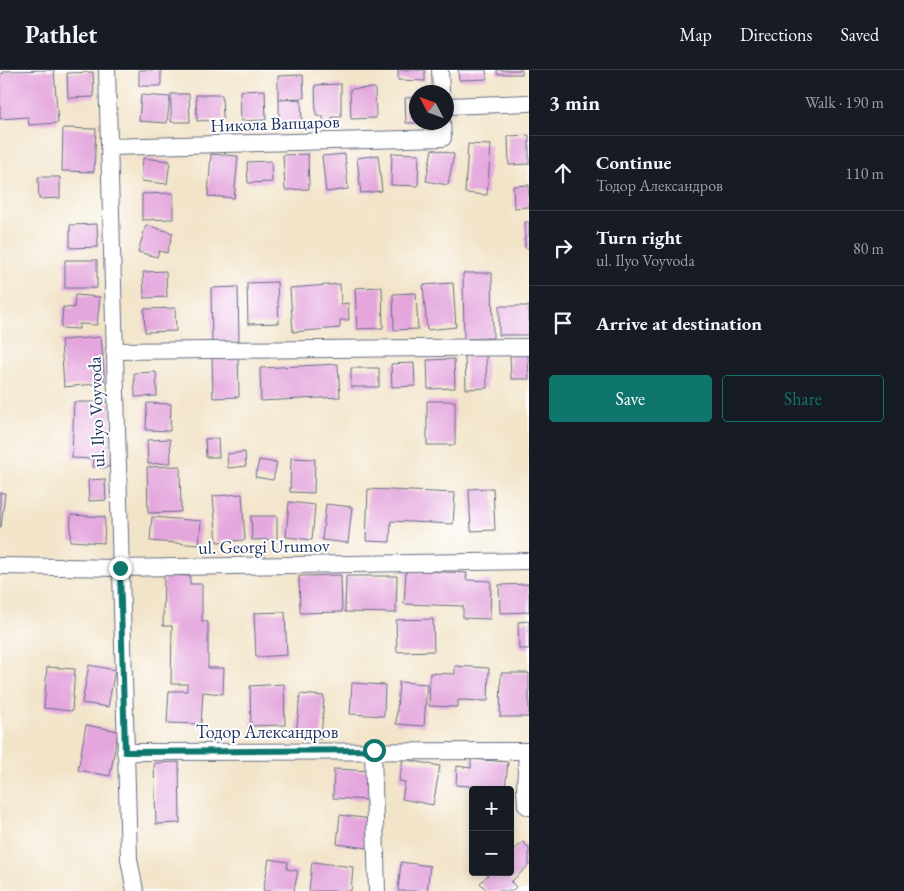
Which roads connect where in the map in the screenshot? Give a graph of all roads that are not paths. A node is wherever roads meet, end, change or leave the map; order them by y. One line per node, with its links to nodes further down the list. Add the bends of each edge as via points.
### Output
1 (107, 70): 7 (street, ul. Ilyo Voyvoda)
2 (440, 70): 3 (street)
3 (441, 85)
4 (529, 103): 5 (street)
5 (454, 106)
6 (443, 130): 7 (street, Никола Вапцаров)
7 (109, 148): 9 (street, ul. Ilyo Voyvoda)
8 (529, 347): 9 (street)
9 (114, 350): 12 (street, ul. Ilyo Voyvoda)
10 (529, 561): 12 (street, ul. Georgi Urumov)
11 (0, 566): 12 (street, ul. Georgi Urumov)
12 (120, 568): 15 (street, ul. Ilyo Voyvoda)
13 (374, 750): 14 (street, Тодор Александров); 15 (street, Тодор Александров); 18 (street)
14 (528, 751): 16 (street, via 525,790 526,805)
15 (125, 752): 17 (street, ul. Ilyo Voyvoda, via 129,859)
16 (529, 806)
17 (135, 891)
18 (377, 891)

